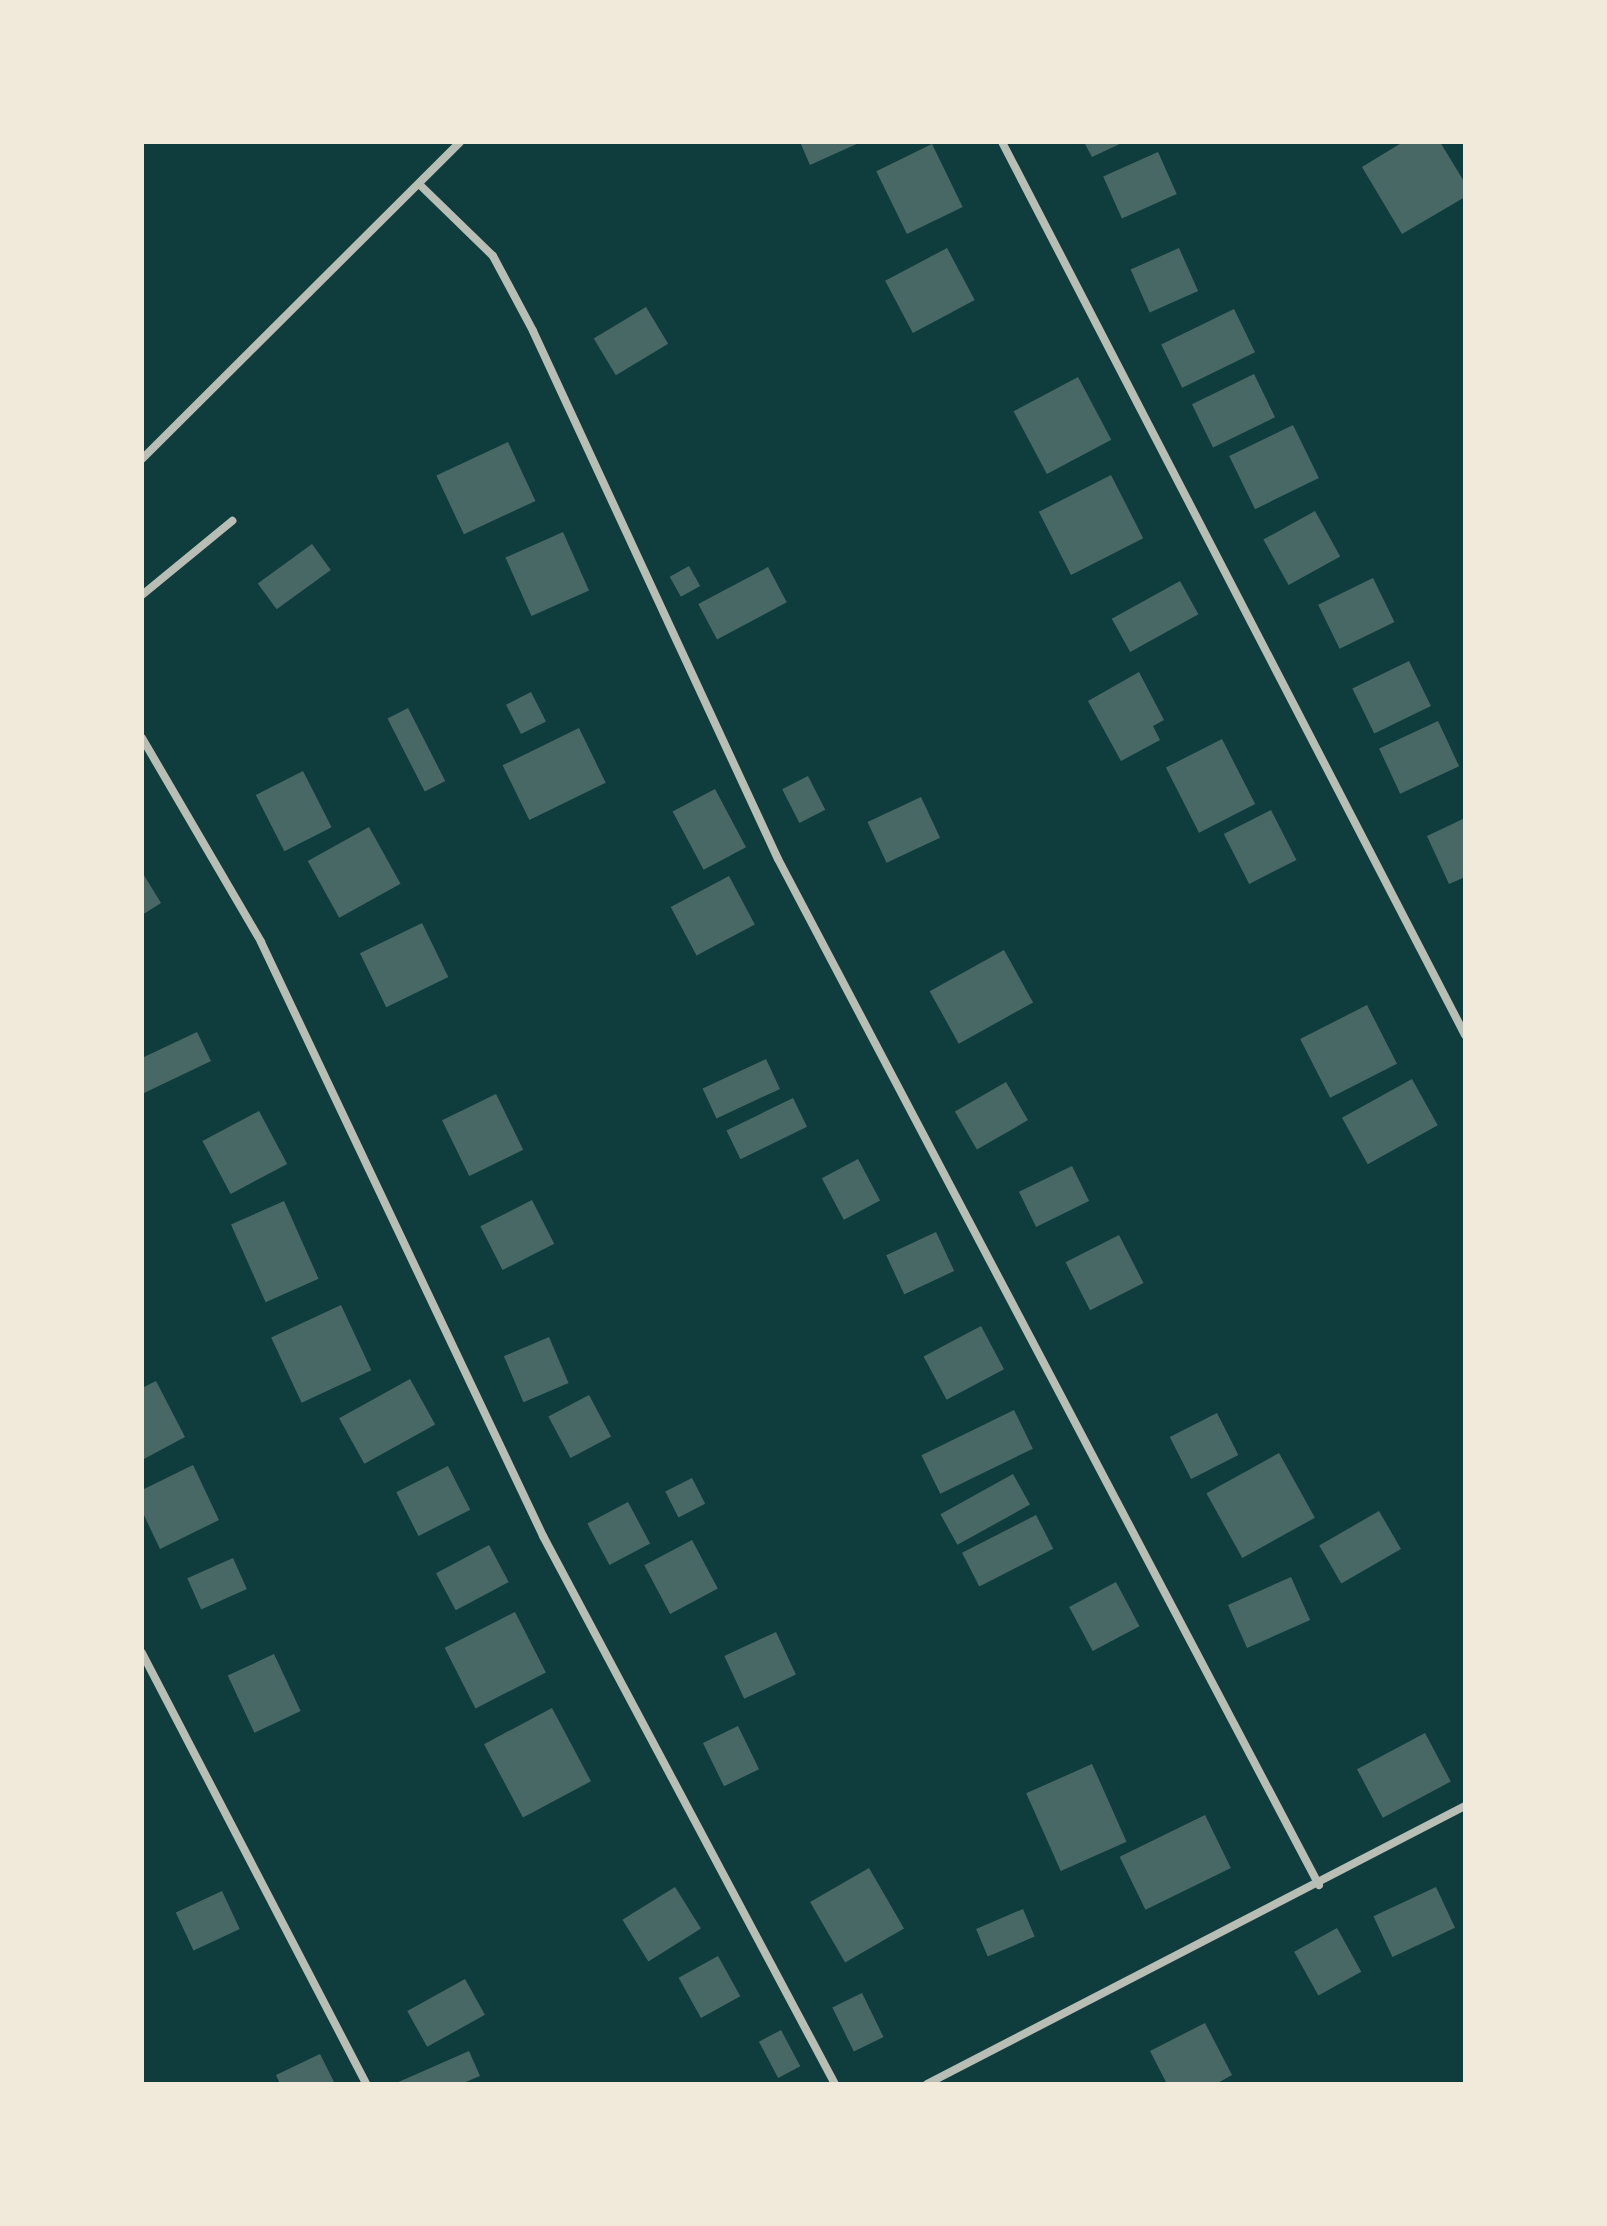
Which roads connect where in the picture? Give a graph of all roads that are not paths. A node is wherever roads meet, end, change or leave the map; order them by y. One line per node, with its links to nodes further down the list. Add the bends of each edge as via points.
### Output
1 (460, 142): 3 (street)
2 (1002, 142): 8 (street)
3 (419, 184): 4 (street); 11 (street, via 493,256 533,331 778,859)
4 (142, 459)
5 (232, 521): 6 (street)
6 (142, 595)
7 (142, 738): 13 (street, via 261,942 543,1536)
8 (1465, 1035)
9 (142, 1653): 12 (street)
10 (1465, 1806): 11 (street)
11 (1319, 1885): 14 (street)
12 (366, 2084)
13 (835, 2084)
14 (927, 2084)

